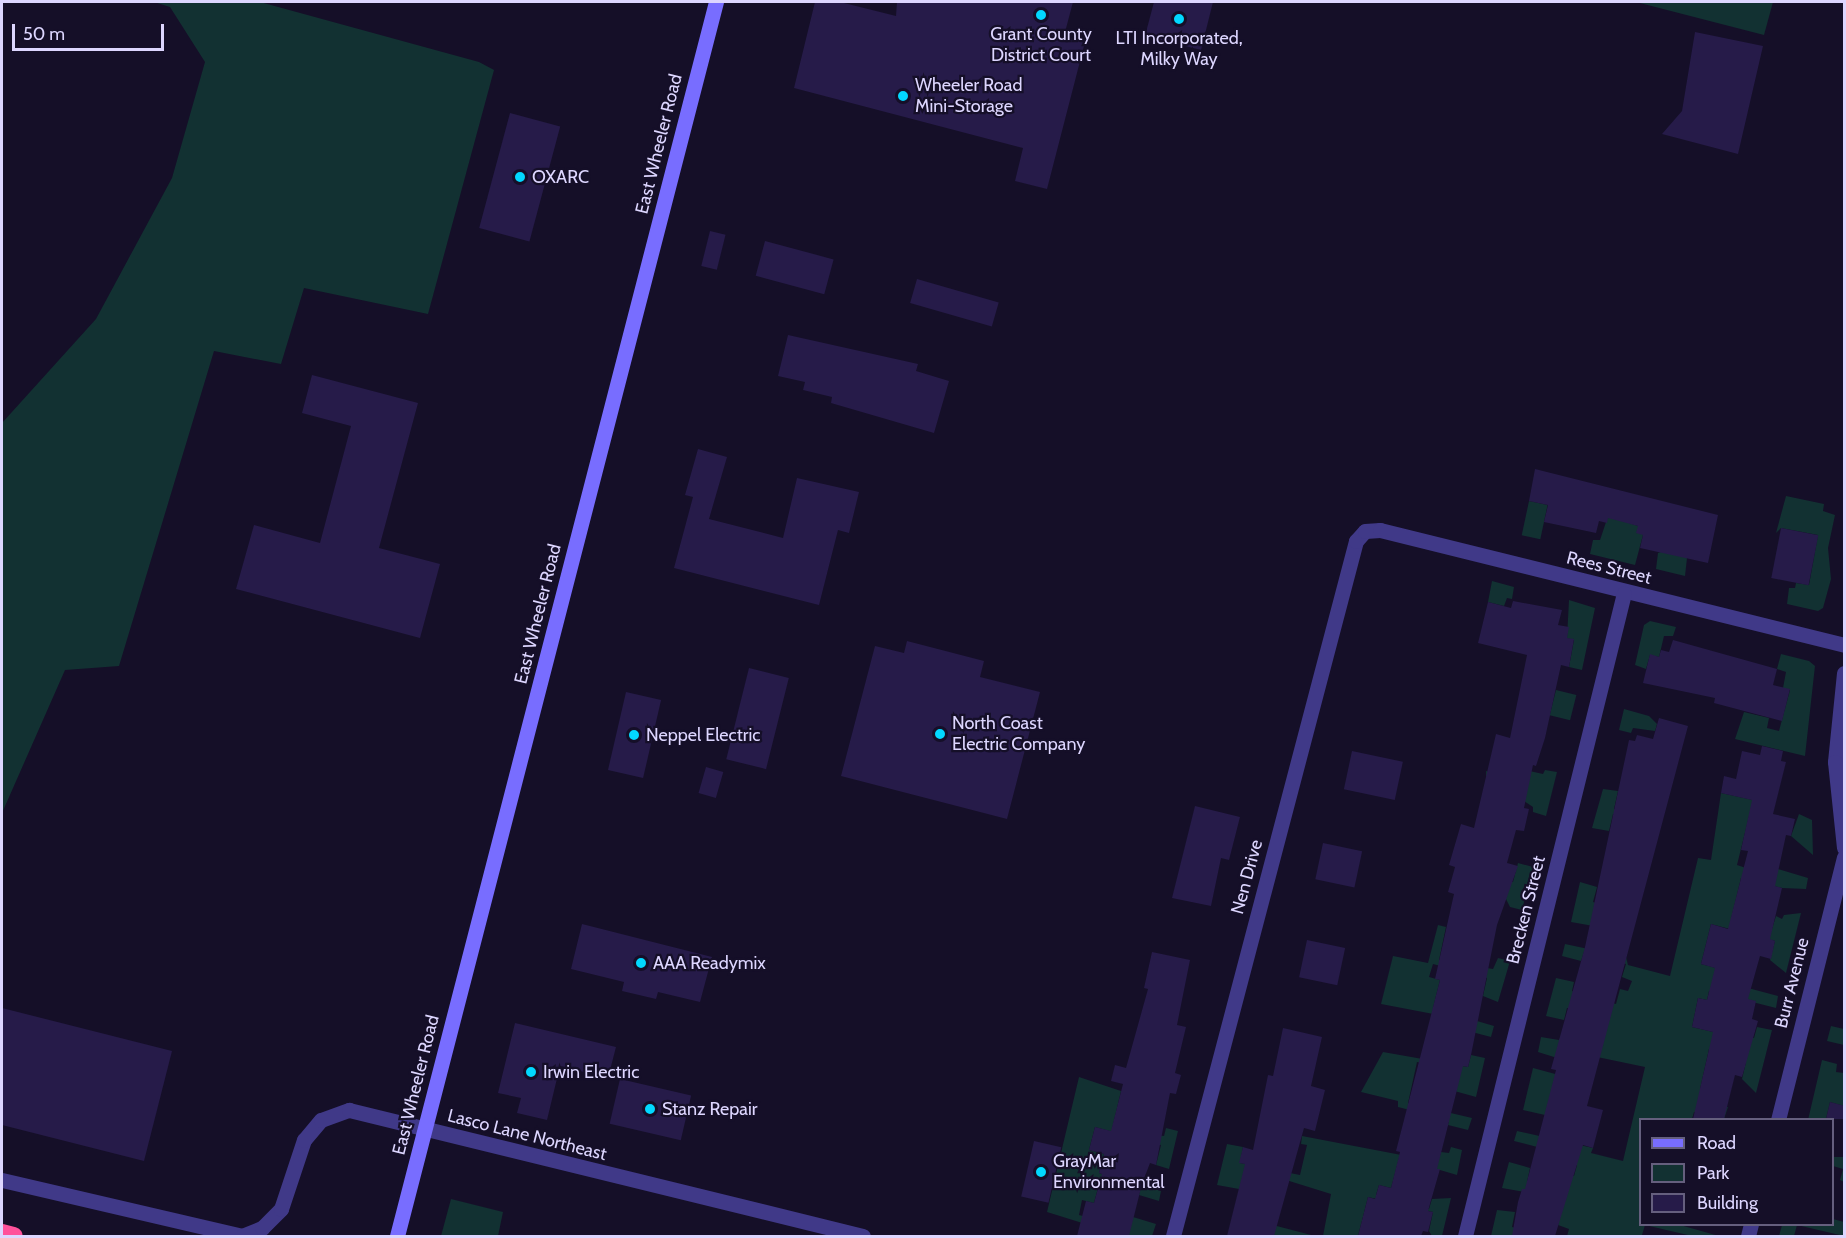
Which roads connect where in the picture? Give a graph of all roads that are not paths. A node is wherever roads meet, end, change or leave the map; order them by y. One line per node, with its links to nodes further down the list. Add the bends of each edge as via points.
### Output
1 (716, 2): 9 (main road, East Wheeler Road)
2 (1365, 531): 3 (street, Rees Street, via 1380,530); 15 (street, Nen Drive, via 1356,541)
3 (1624, 592): 4 (street, Rees Street); 16 (street, Brecken Street)
4 (1845, 645)
5 (1845, 673): 6 (street, via 1835,762)
6 (1845, 848)
7 (1845, 856): 8 (street, Burr Avenue)
8 (1778, 1118)
9 (425, 1130): 10 (street, Lasco Lane Northeast, via 349,1110 321,1120 304,1140 281,1209 262,1228 242,1236); 13 (main road, East Wheeler Road); 14 (street, Lasco Lane Northeast)
10 (2, 1180)
11 (2, 1233): 12 (highway)
12 (14, 1236)
13 (397, 1236)
14 (863, 1236)
15 (1173, 1236)
16 (1465, 1236)

